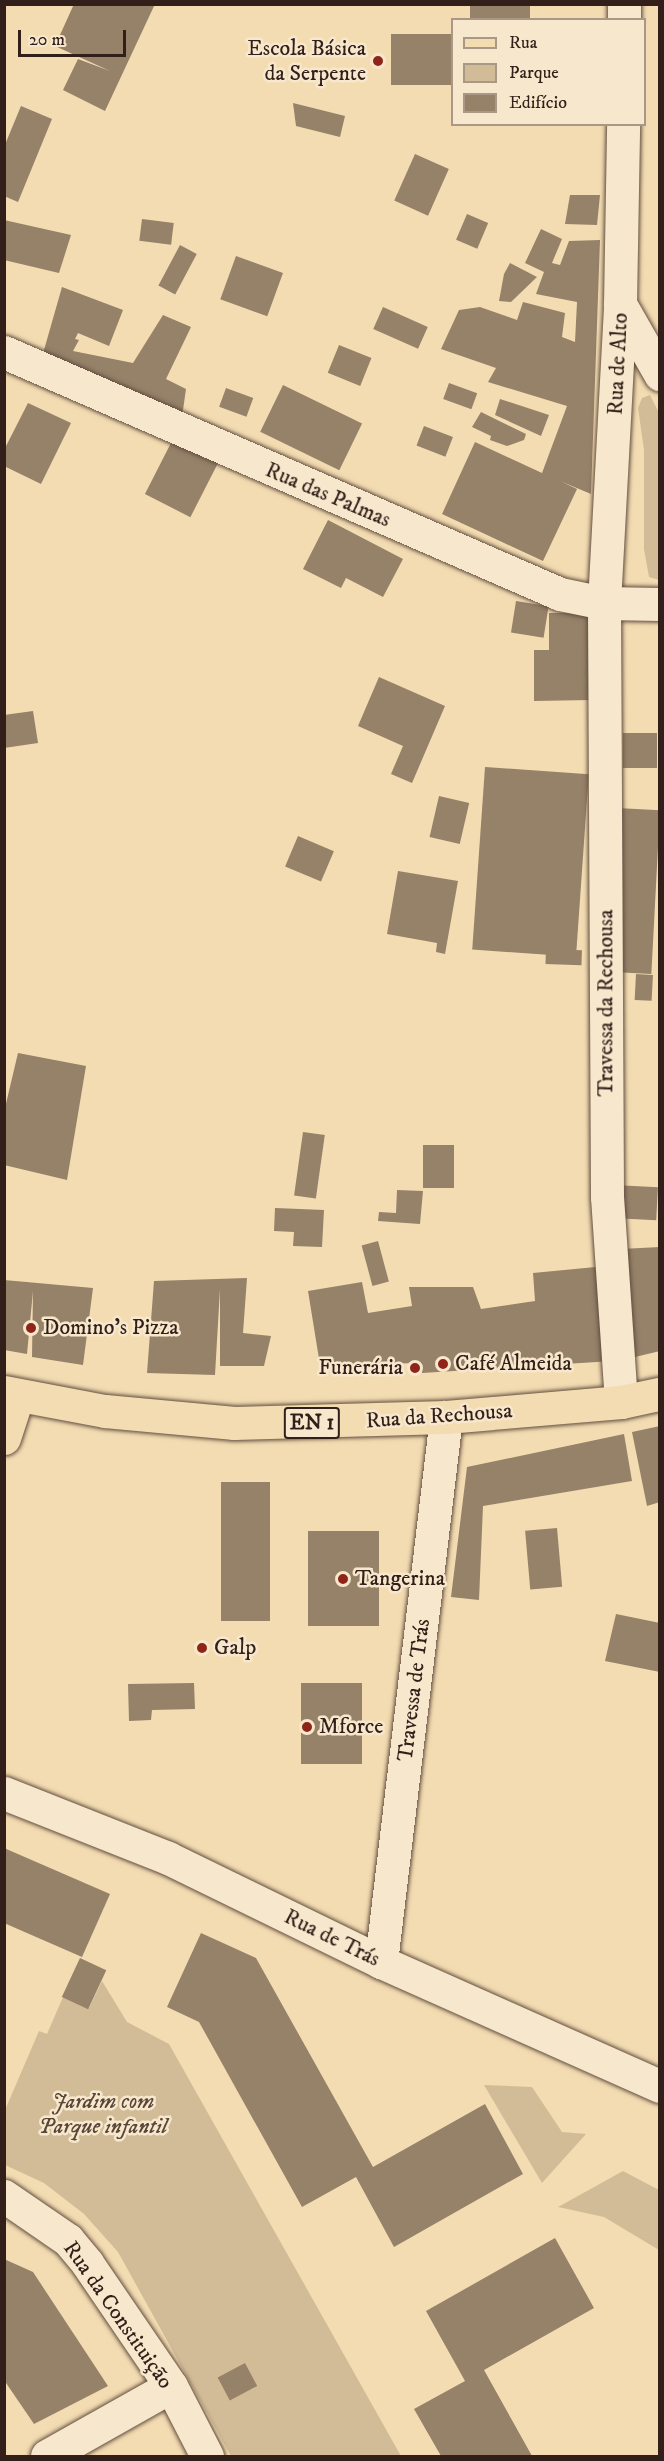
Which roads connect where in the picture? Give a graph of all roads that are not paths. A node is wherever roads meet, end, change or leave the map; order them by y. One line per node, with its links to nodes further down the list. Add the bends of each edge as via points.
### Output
1 (623, 126): 2 (street, Rua de Alto)
2 (621, 304): 4 (street); 5 (street, Rua de Alto)
3 (4, 352): 5 (street, Rua das Palmas, via 560,594)
4 (660, 374)
5 (604, 603): 6 (street, Rua das Palmas); 9 (street, Travessa da Rechousa, via 607,1197)
6 (660, 604)
7 (11, 1394): 10 (main road, Rua da Rechousa / EN 1, via 105,1411 234,1423); 11 (main road)
8 (660, 1394): 9 (main road, Rua da Rechousa / EN 1)
9 (621, 1402): 10 (main road, Rua da Rechousa / EN 1)
10 (446, 1417): 13 (street, Travessa de Trás)
11 (4, 1438)
12 (4, 1792): 13 (street, Rua de Trás, via 168,1858)
13 (381, 1962): 14 (street, Rua de Trás)
14 (660, 2085)
15 (4, 2196): 16 (street, Rua da Constituição, via 68,2240)
16 (171, 2386): 17 (street); 18 (street, Rua da Constituição)
17 (47, 2457)
18 (207, 2457)

